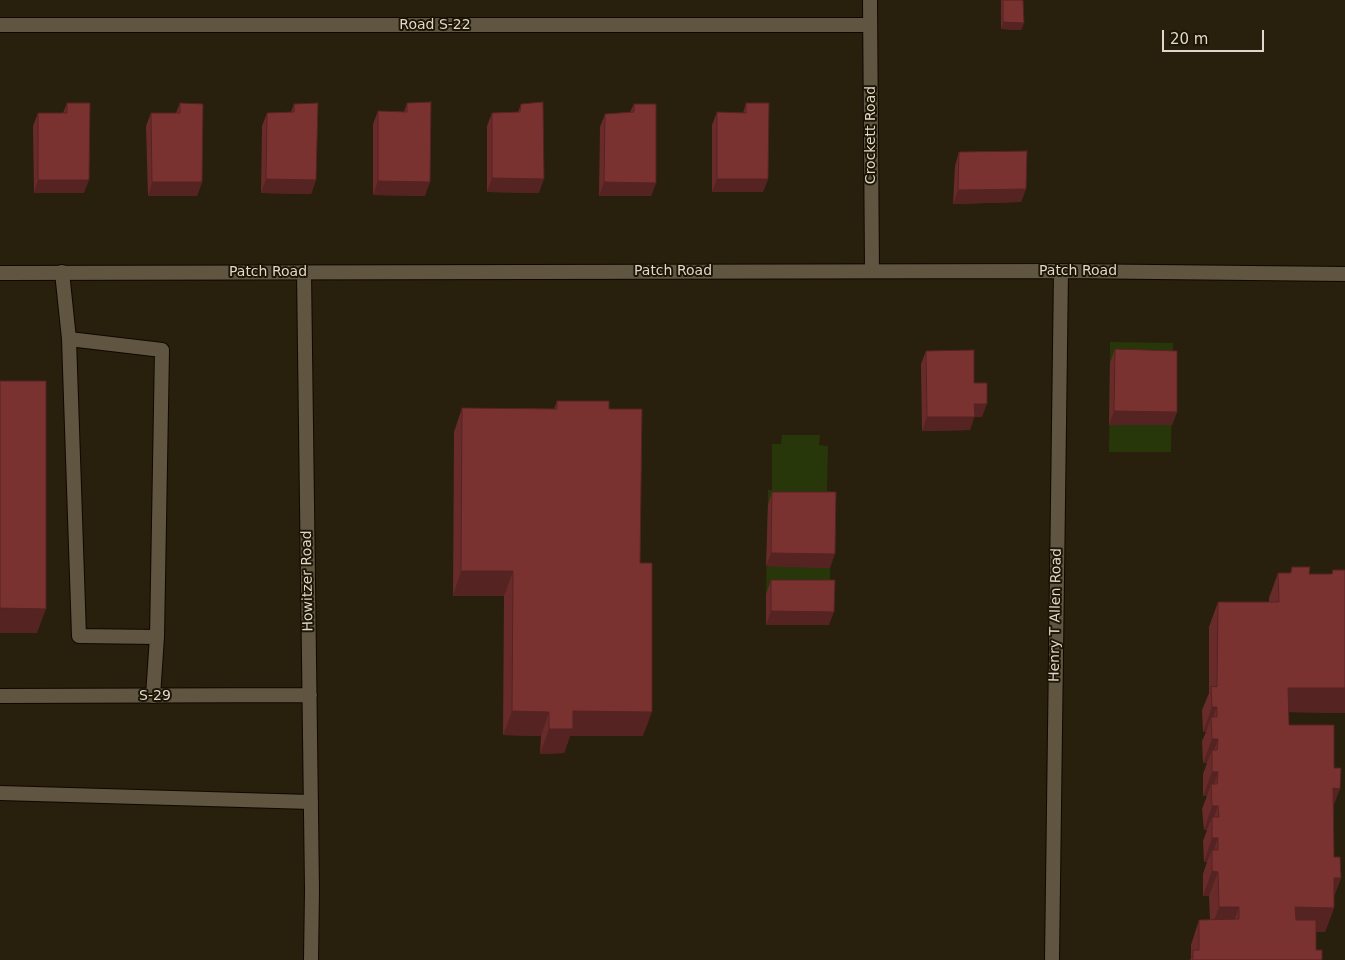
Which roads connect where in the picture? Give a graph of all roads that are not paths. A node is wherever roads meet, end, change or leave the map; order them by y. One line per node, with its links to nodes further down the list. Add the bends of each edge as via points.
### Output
1 (870, 0): 3 (street, Crockett Road)
2 (0, 25): 3 (street, Road S-22)
3 (870, 25): 4 (street, Crockett Road)
4 (872, 271): 5 (street, Patch Road); 8 (street, Patch Road)
5 (1061, 271): 9 (street, Patch Road); 18 (street, Henry T Allen Road)
6 (0, 272): 7 (street, Patch Road)
7 (62, 272): 8 (street, Patch Road); 10 (street)
8 (304, 272): 12 (street, Howitzer Road)
9 (1345, 274)
10 (69, 339): 11 (street, via 79,636); 11 (street, via 162,350)
11 (157, 637): 14 (street)
12 (310, 695): 14 (street, S-29); 16 (street, Howitzer Road)
13 (0, 696): 14 (street, S-29)
14 (153, 696)
15 (0, 793): 16 (street)
16 (311, 802): 17 (street, Howitzer Road)
17 (311, 960)
18 (1052, 960)

